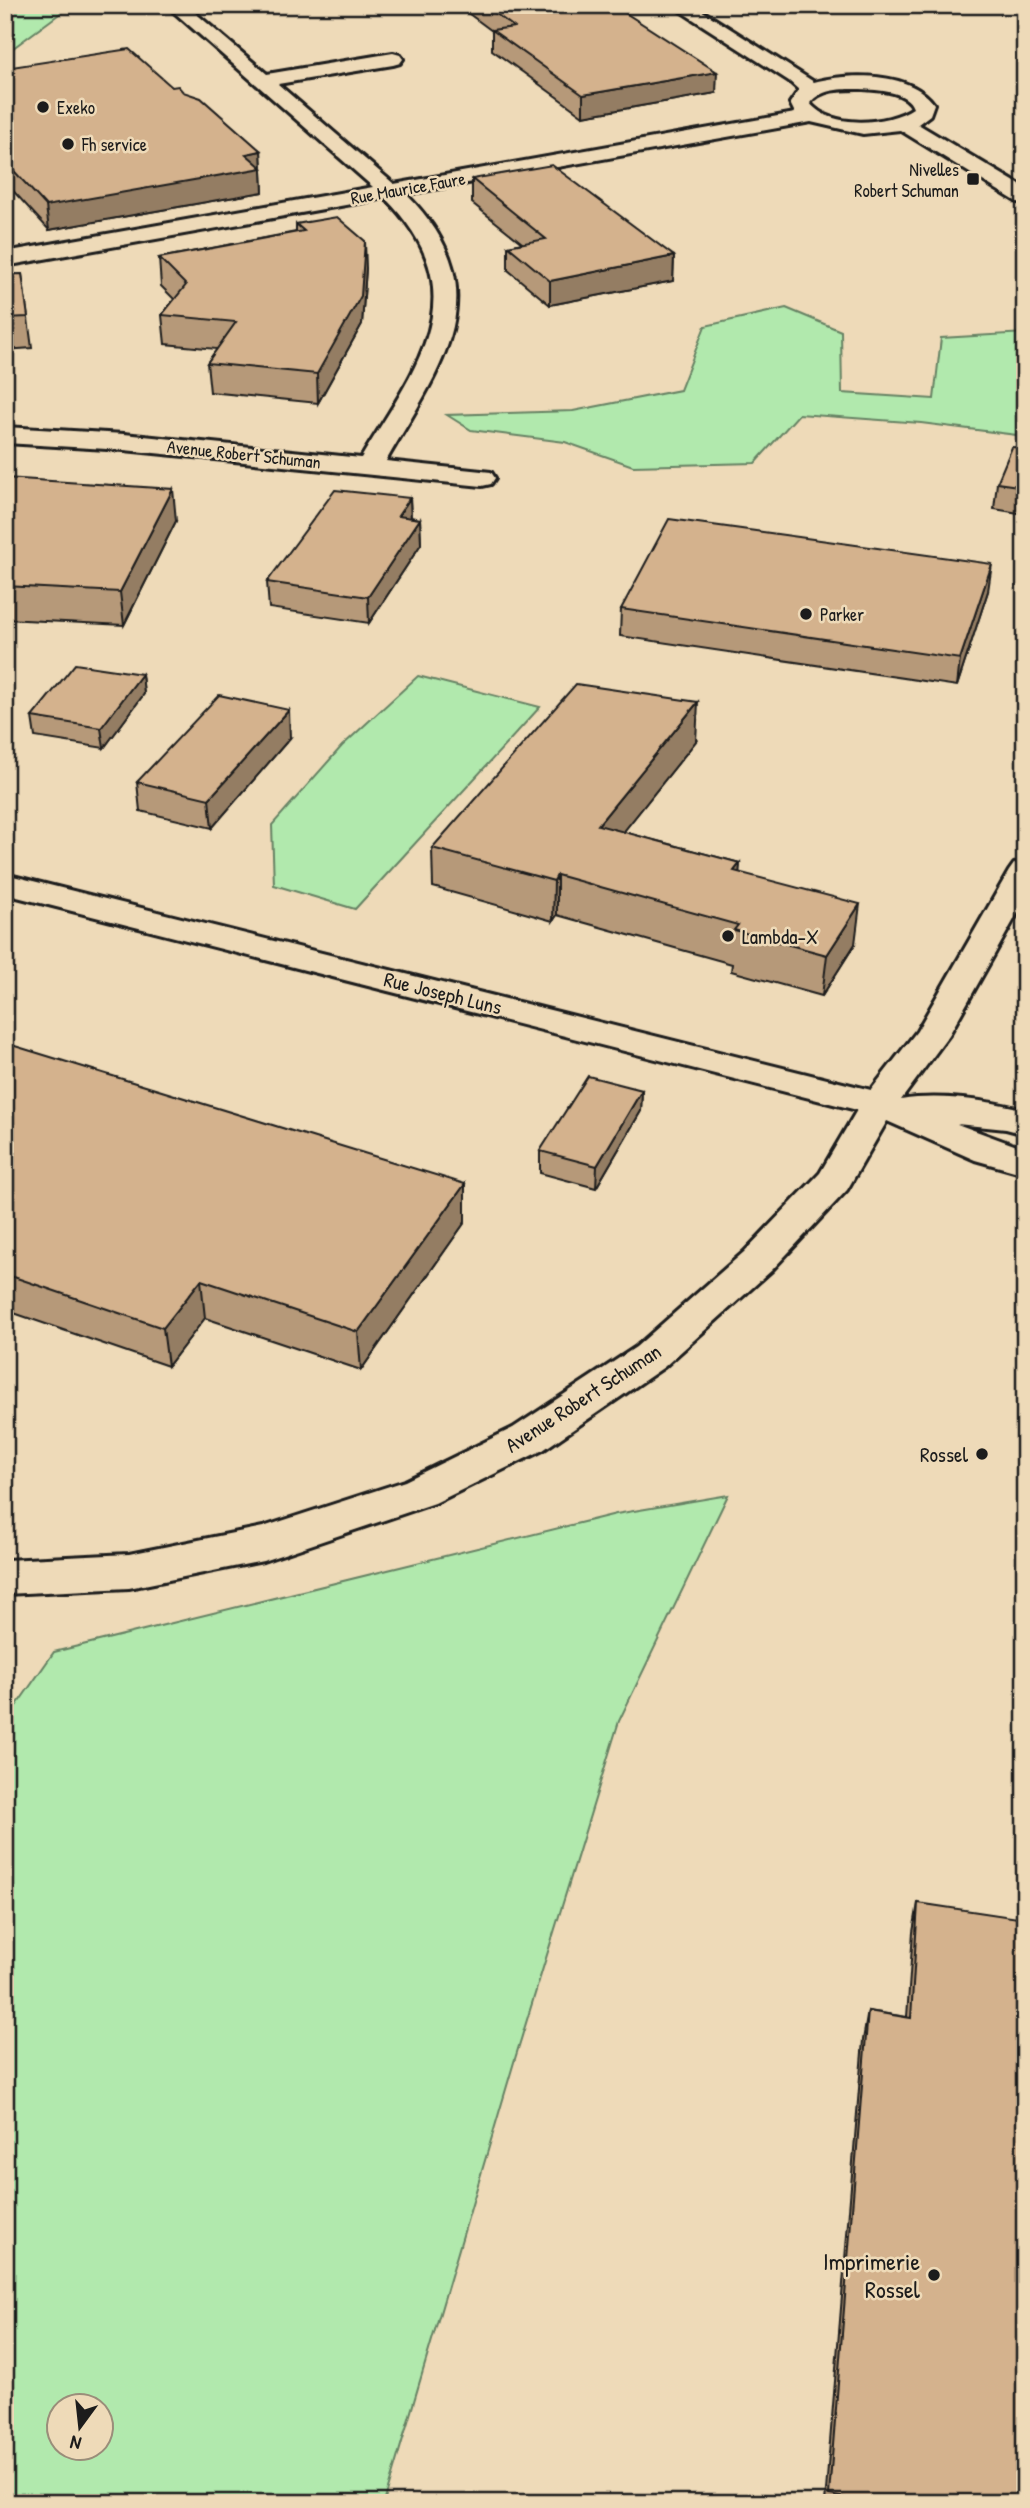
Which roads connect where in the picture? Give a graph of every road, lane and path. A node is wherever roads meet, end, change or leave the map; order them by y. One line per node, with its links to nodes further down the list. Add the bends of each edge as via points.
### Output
1 (175, 5): 5 (street)
2 (680, 5): 7 (street)
3 (393, 59): 5 (street)
4 (818, 65): 6 (street)
5 (263, 81): 10 (street)
6 (852, 83): 7 (street); 9 (street, via 890,86 918,97 923,111)
7 (811, 90): 8 (street, via 800,103)
8 (811, 116): 9 (street, via 855,126); 10 (street, Rue Maurice Faure)
9 (904, 123): 11 (street)
10 (390, 191): 12 (street, Rue Maurice Faure); 14 (street, via 428,236 440,265 447,302 432,360)
11 (1025, 197)
12 (5, 259)
13 (5, 435): 14 (street, Avenue Robert Schuman)
14 (369, 467): 15 (street, Avenue Robert Schuman)
15 (482, 478)
16 (1025, 871): 18 (street, Avenue Robert Schuman, via 932,1035)
17 (5, 884): 18 (street, Rue Joseph Luns)
18 (879, 1104): 19 (street, Rue Joseph Luns); 20 (street, Rue Joseph Luns); 21 (street, Avenue Robert Schuman, via 834,1181 758,1261 650,1357 528,1439 420,1492 263,1544 129,1571)
19 (1025, 1122)
20 (1025, 1162)
21 (5, 1577)

